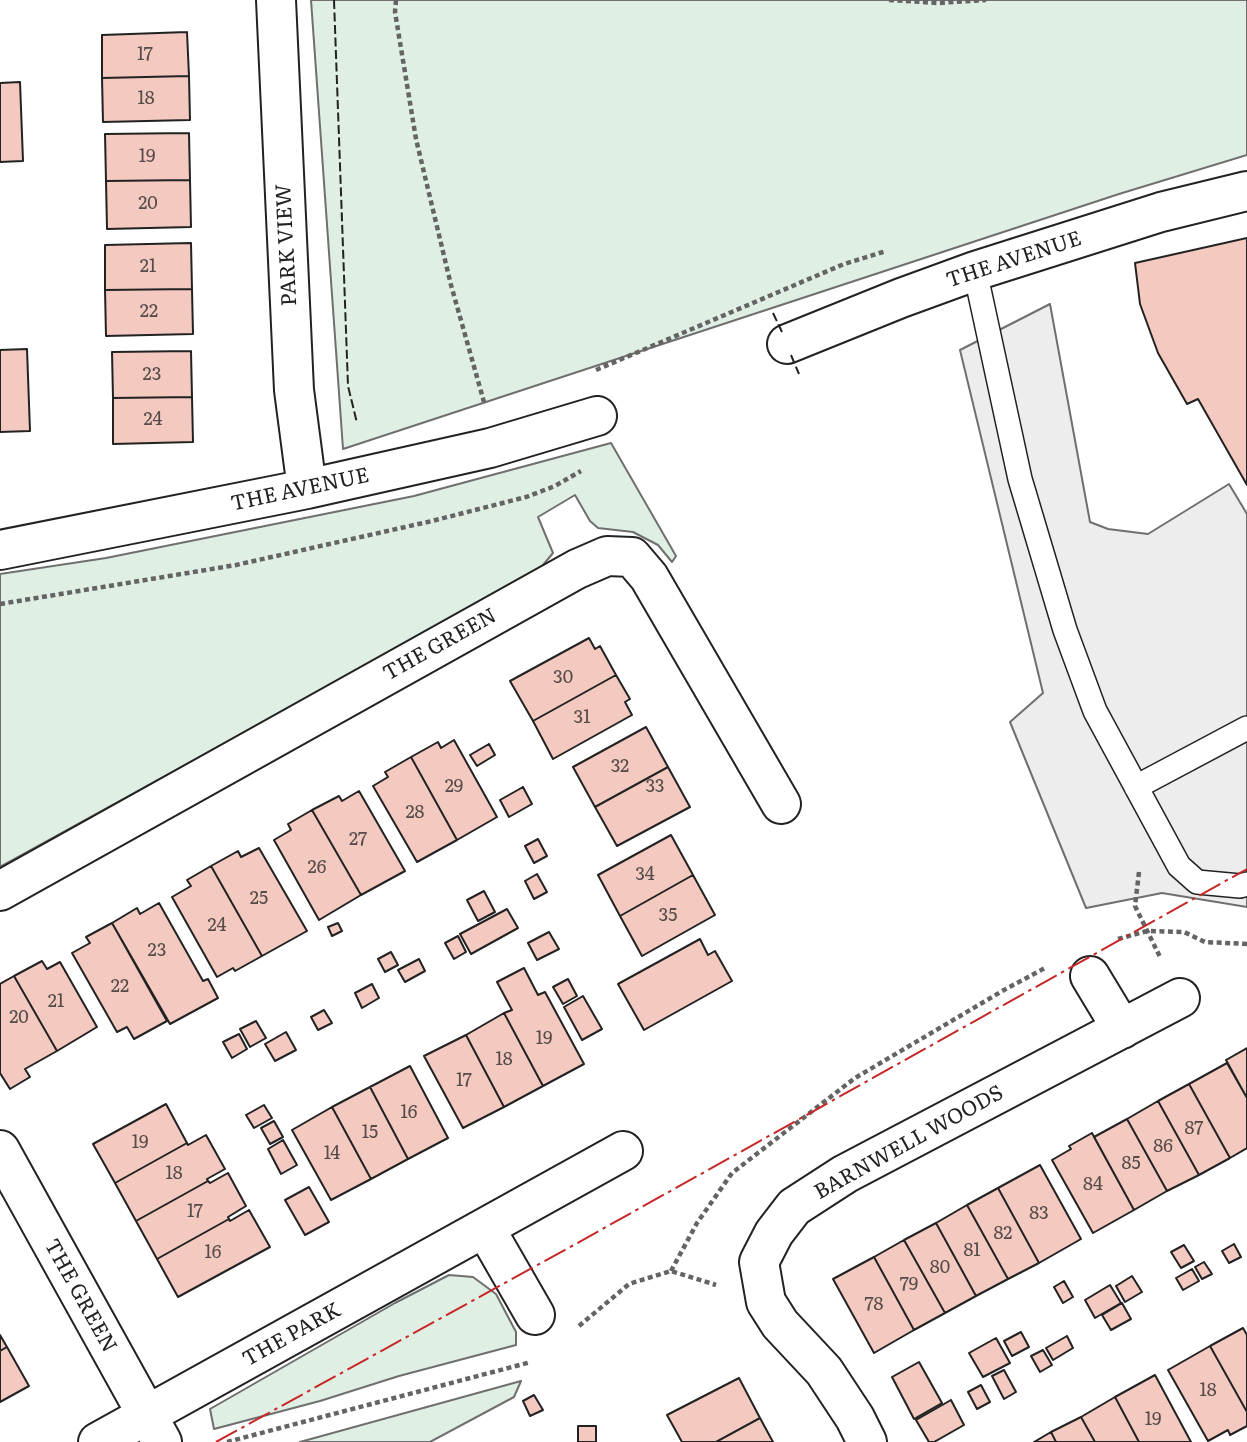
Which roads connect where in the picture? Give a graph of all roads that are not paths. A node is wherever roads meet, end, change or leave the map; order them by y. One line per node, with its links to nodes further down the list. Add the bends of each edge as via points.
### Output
1 (276, 0): 6 (street, PARK VIEW, via 294,390)
2 (1247, 191): 3 (street, THE AVENUE, via 1161,212)
3 (975, 271): 4 (street, THE AVENUE); 9 (lane, via 1020,479 1065,630 1095,711)
4 (787, 344)
5 (592, 417): 6 (street, THE AVENUE, via 497,446)
6 (307, 489): 7 (street, THE AVENUE)
7 (0, 550)
8 (1247, 728): 9 (lane)
9 (1136, 787): 11 (lane, via 1179,866 1197,882)
10 (781, 804): 12 (street, THE GREEN, via 649,577 632,556 607,556)
11 (1247, 884)
12 (0, 891)
13 (1090, 976): 15 (street)
14 (1180, 998): 15 (street, BARNWELL WOODS)
15 (1122, 1029): 22 (street, BARNWELL WOODS, via 845,1174 794,1207 774,1233 760,1262 766,1302 824,1371)
16 (0, 1150): 20 (street, THE GREEN)
17 (623, 1151): 18 (street, THE PARK)
18 (485, 1228): 19 (street); 20 (street, THE PARK)
19 (535, 1315)
20 (154, 1429): 21 (street, THE PARK)
21 (98, 1442)
22 (867, 1442)

